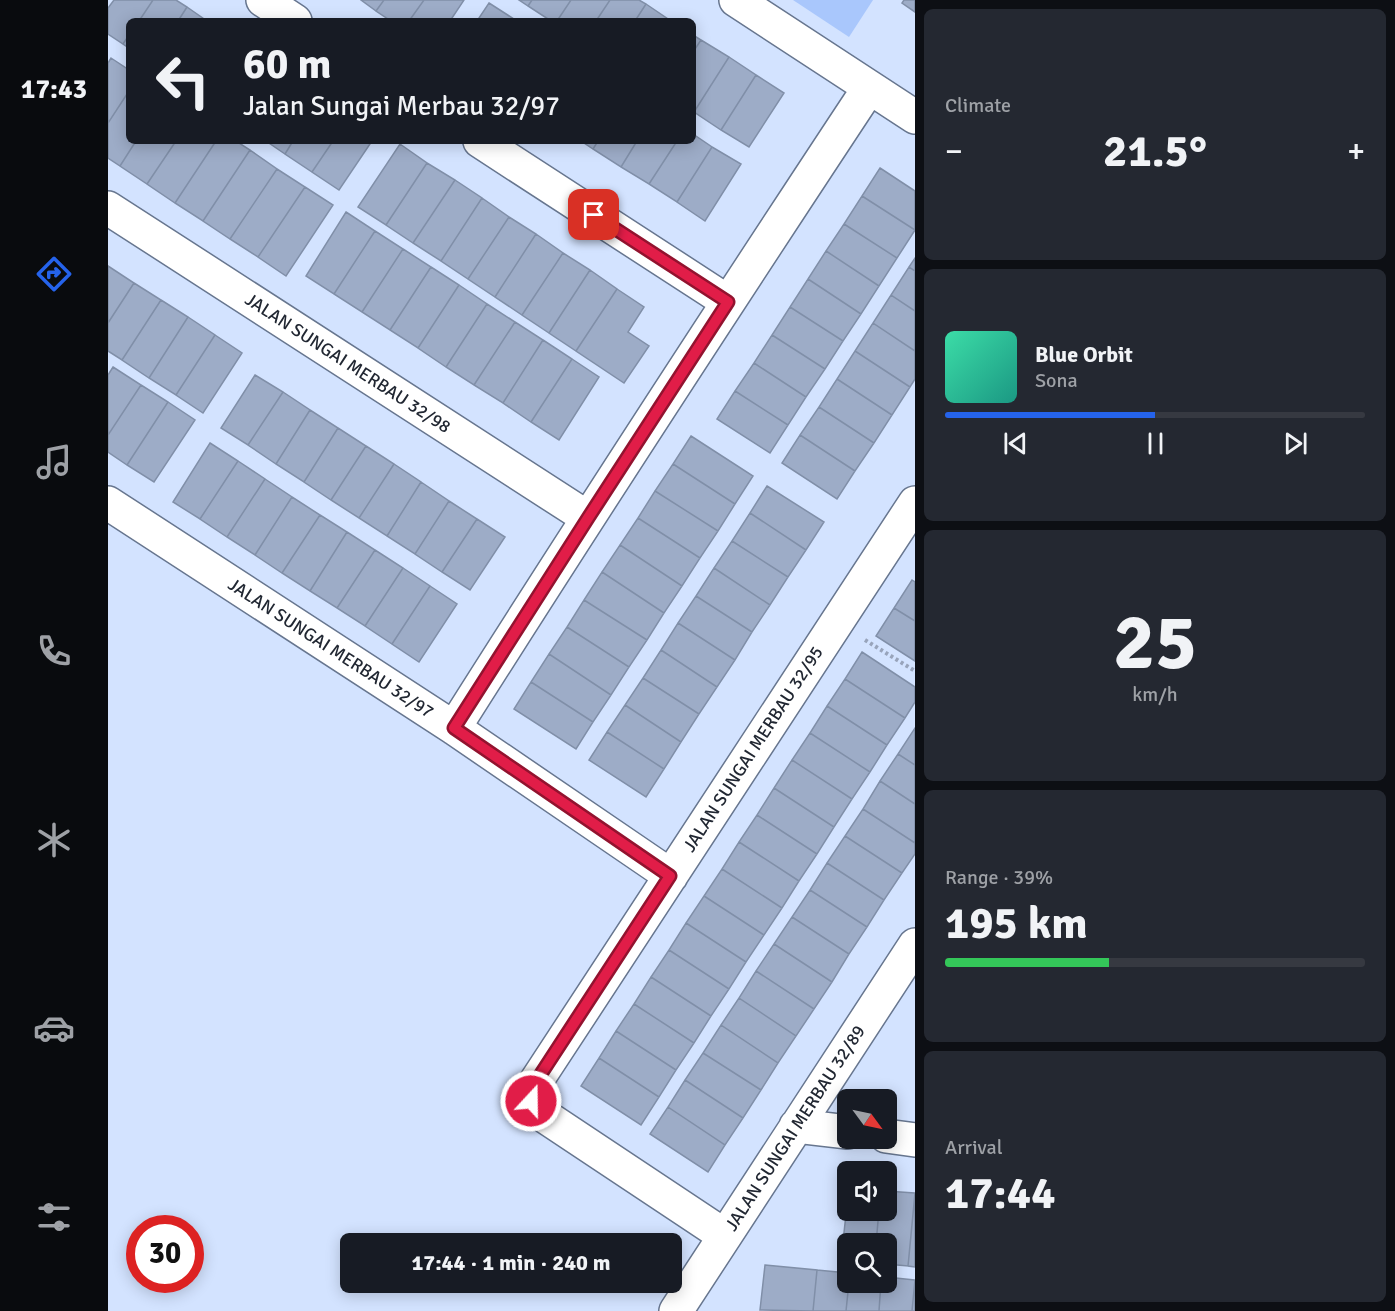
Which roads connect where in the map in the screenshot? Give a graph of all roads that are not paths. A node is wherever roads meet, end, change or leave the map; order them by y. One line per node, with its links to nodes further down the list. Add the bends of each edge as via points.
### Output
1 (263, 0): 3 (street)
2 (736, 0): 4 (street)
3 (290, 18)
4 (869, 88): 5 (street); 8 (street)
5 (915, 117)
6 (485, 144): 8 (street)
7 (108, 207): 11 (street, JALAN SUNGAI MERBAU 32/98)
8 (728, 302): 11 (street)
9 (108, 503): 12 (street, JALAN SUNGAI MERBAU 32/97)
10 (915, 503): 13 (street, JALAN SUNGAI MERBAU 32/95)
11 (588, 518): 12 (street)
12 (454, 728): 13 (street, JALAN SUNGAI MERBAU 32/97)
13 (670, 876): 19 (street, JALAN SUNGAI MERBAU 32/95, via 535,1083 531,1101 540,1113)
14 (915, 945): 15 (street, JALAN SUNGAI MERBAU 32/89)
15 (796, 1126): 16 (street); 19 (street, JALAN SUNGAI MERBAU 32/89)
16 (837, 1131)
17 (897, 1138): 18 (street)
18 (915, 1140)
19 (725, 1236): 20 (street, JALAN SUNGAI MERBAU 32/89)
20 (676, 1311)

